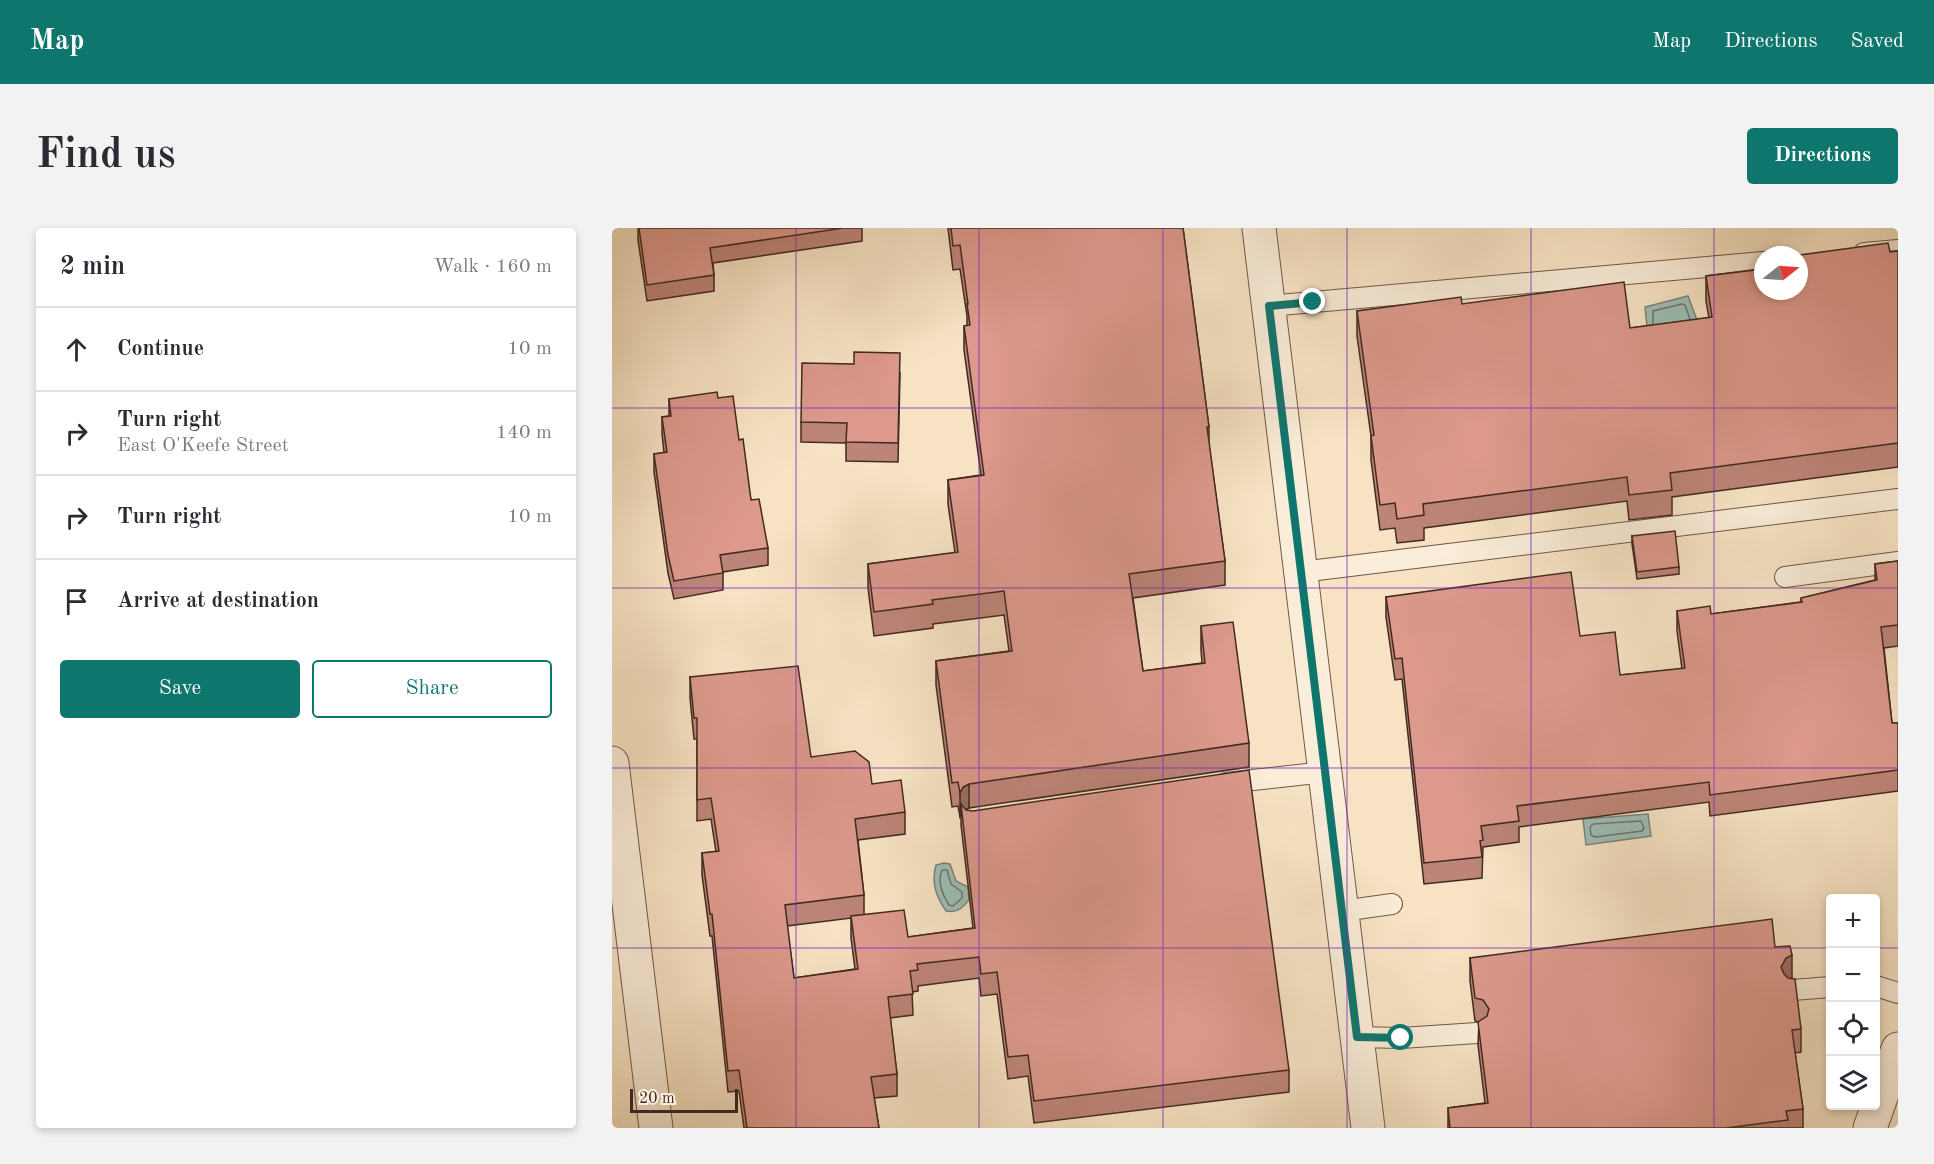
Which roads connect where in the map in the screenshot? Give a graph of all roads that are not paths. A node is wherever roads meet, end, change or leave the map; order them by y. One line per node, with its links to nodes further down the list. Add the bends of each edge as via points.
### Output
1 (1259, 228): 5 (street)
2 (1898, 250): 3 (lane)
3 (1841, 255)
4 (1754, 263): 5 (lane)
5 (1269, 306): 8 (street)
6 (1898, 500): 8 (lane)
7 (1898, 562): 9 (lane)
8 (1301, 572): 11 (street)
9 (1785, 577)
10 (612, 762): 13 (street)
11 (1325, 772): 12 (lane); 15 (street)
12 (1206, 786)
13 (620, 893): 23 (street)
14 (1392, 904): 15 (lane)
15 (1342, 910): 21 (street)
16 (1826, 987): 18 (lane)
17 (1880, 988): 19 (lane)
18 (1793, 990)
19 (1898, 993)
20 (1477, 1034): 21 (lane)
21 (1357, 1037): 24 (street)
22 (1898, 1049): 25 (street)
23 (656, 1128)
24 (1368, 1128)
25 (1870, 1128)

